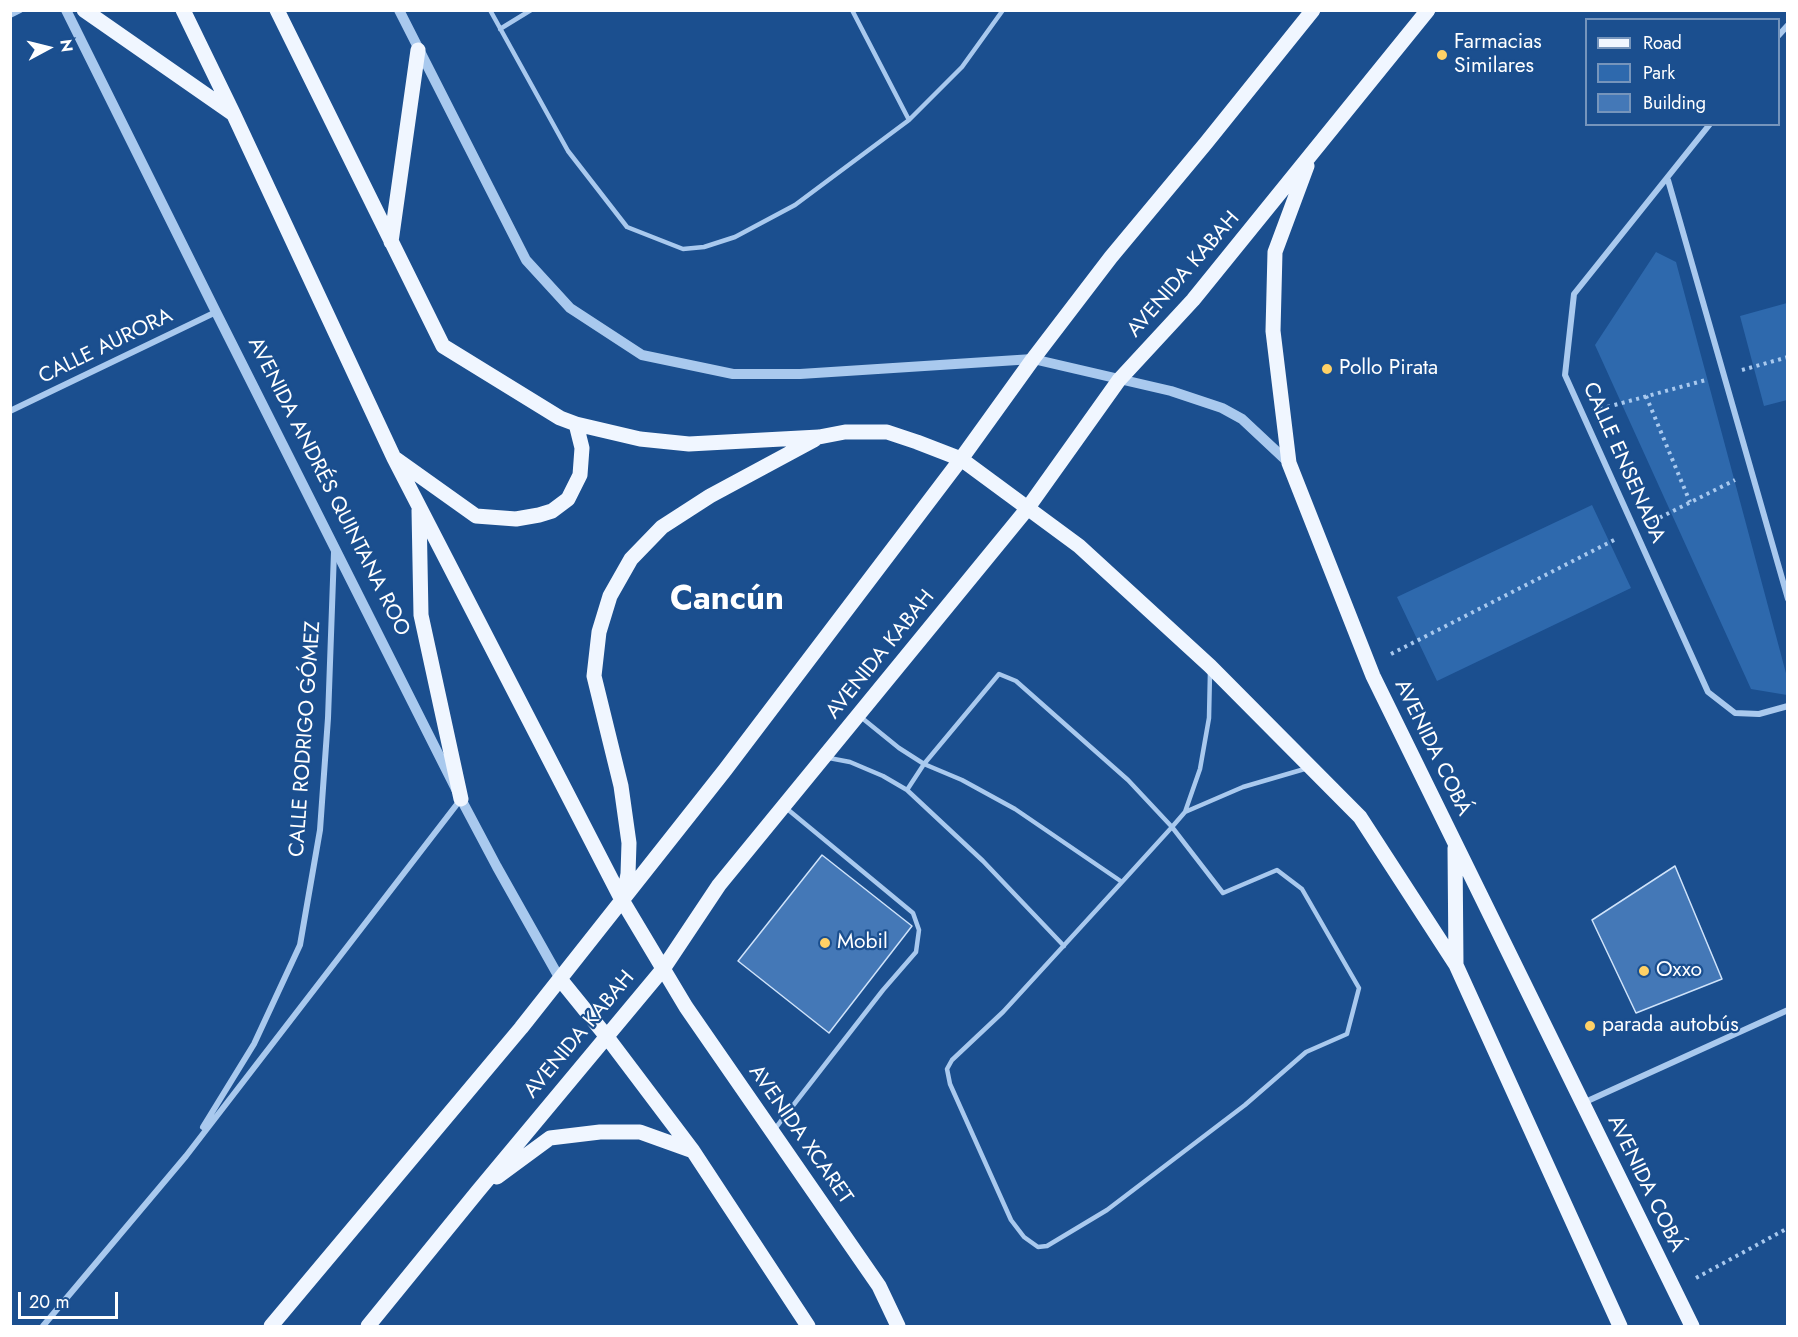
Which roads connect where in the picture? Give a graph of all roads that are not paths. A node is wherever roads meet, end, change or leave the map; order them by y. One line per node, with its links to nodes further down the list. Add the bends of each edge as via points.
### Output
1 (20, 10): 13 (street)
2 (66, 10): 22 (street, AVENIDA ANDRÉS QUINTANA ROO)
3 (84, 10): 16 (main road)
4 (183, 10): 16 (main road)
5 (277, 10): 21 (main road)
6 (399, 10): 15 (street)
7 (490, 10): 14 (lane)
8 (531, 10): 14 (lane)
9 (852, 10): 17 (lane)
10 (1003, 10): 17 (lane, via 962,67)
11 (1313, 10): 23 (main road)
12 (1428, 10): 19 (main road, AVENIDA KABAH)
13 (10, 15)
14 (500, 29): 17 (lane, via 568,151 627,227 683,249 735,237 795,205)
15 (418, 50): 21 (main road); 23 (street, via 526,260 570,308 642,355 733,374 800,374)
16 (233, 113): 28 (main road)
17 (909, 120)
18 (1708, 126): 20 (street, CALLE ENSENADA)
19 (1311, 155): 24 (main road, AVENIDA KABAH, via 1193,300); 30 (main road, AVENIDA COBÁ, via 1275,252 1273,331)
20 (1668, 180): 34 (street); 36 (street, CALLE ENSENADA, via 1574,294 1565,375 1708,692 1735,712 1759,714)
21 (391, 242): 26 (main road, via 443,346)
22 (216, 312): 25 (street, CALLE AURORA); 33 (street, AVENIDA ANDRÉS QUINTANA ROO)
23 (1033, 359): 24 (street); 29 (main road)
24 (1119, 380): 30 (street, via 1171,391 1222,408 1242,419); 32 (main road, AVENIDA KABAH)
25 (10, 411)
26 (576, 424): 27 (main road, via 640,439 689,444); 28 (main road, via 582,448 580,476 568,499 539,515 516,519 476,516)
27 (819, 437): 29 (main road, via 845,432 887,432); 48 (main road, via 710,496 662,527 631,559 610,596 599,632 594,676 621,786 629,843)
28 (394, 458): 31 (main road)
29 (961, 459): 32 (main road); 48 (main road)
30 (1289, 463): 46 (main road, AVENIDA COBÁ, via 1369,665)
31 (419, 507): 42 (main road, via 421,615); 48 (main road)
32 (1027, 509): 35 (main road, via 1079,546); 37 (main road, AVENIDA KABAH)
33 (334, 545): 42 (street, AVENIDA ANDRÉS QUINTANA ROO); 58 (street, CALLE RODRIGO GÓMEZ, via 320,830 300,945 254,1044)
34 (1788, 600)
35 (1210, 666): 40 (main road); 44 (lane, via 1209,718 1200,769)
36 (1788, 706)
37 (859, 716): 38 (main road, AVENIDA KABAH); 39 (lane)
38 (824, 757): 41 (lane, via 850,762); 43 (main road, AVENIDA KABAH)
39 (924, 764): 41 (lane); 45 (lane, via 999,674 1016,681 1128,780); 47 (lane, via 1014,809)
40 (1311, 767): 44 (lane, via 1242,787); 50 (main road, via 1360,817)
41 (907, 790): 49 (lane, via 983,861)
42 (461, 799): 52 (street, AVENIDA ANDRÉS QUINTANA ROO); 58 (street, CALLE RODRIGO GÓMEZ)
43 (784, 807): 51 (main road, AVENIDA KABAH, via 719,885); 56 (lane, via 913,913 919,930 916,952)
44 (1185, 812): 45 (lane)
45 (1172, 827): 47 (lane); 49 (lane, via 1223,893 1277,870 1302,890 1359,988 1347,1034 1306,1052 1245,1105 1107,1210 1047,1246 1038,1247 1011,1220 947,1069)
46 (1455, 843): 50 (main road); 55 (main road, AVENIDA COBÁ)
47 (1122, 882): 49 (lane)
48 (622, 900): 51 (main road); 52 (main road)
49 (1064, 946)
50 (1456, 965): 65 (main road)
51 (663, 969): 54 (main road, AVENIDA KABAH); 56 (main road, AVENIDA XCARET)
52 (560, 979): 54 (main road); 61 (main road)
53 (1788, 1010): 55 (street)
54 (606, 1037): 57 (main road); 59 (main road, AVENIDA KABAH)
55 (1582, 1103): 66 (main road, AVENIDA COBÁ)
56 (772, 1132): 64 (main road, AVENIDA XCARET, via 879,1286)
57 (693, 1151): 59 (main road, via 640,1132 550,1138); 63 (main road)
58 (186, 1156): 60 (street, CALLE RODRIGO GÓMEZ)
59 (478, 1191): 62 (main road, AVENIDA KABAH)
60 (43, 1326)
61 (270, 1326)
62 (368, 1326)
63 (808, 1326)
64 (898, 1326)
65 (1620, 1326)
66 (1692, 1326)

